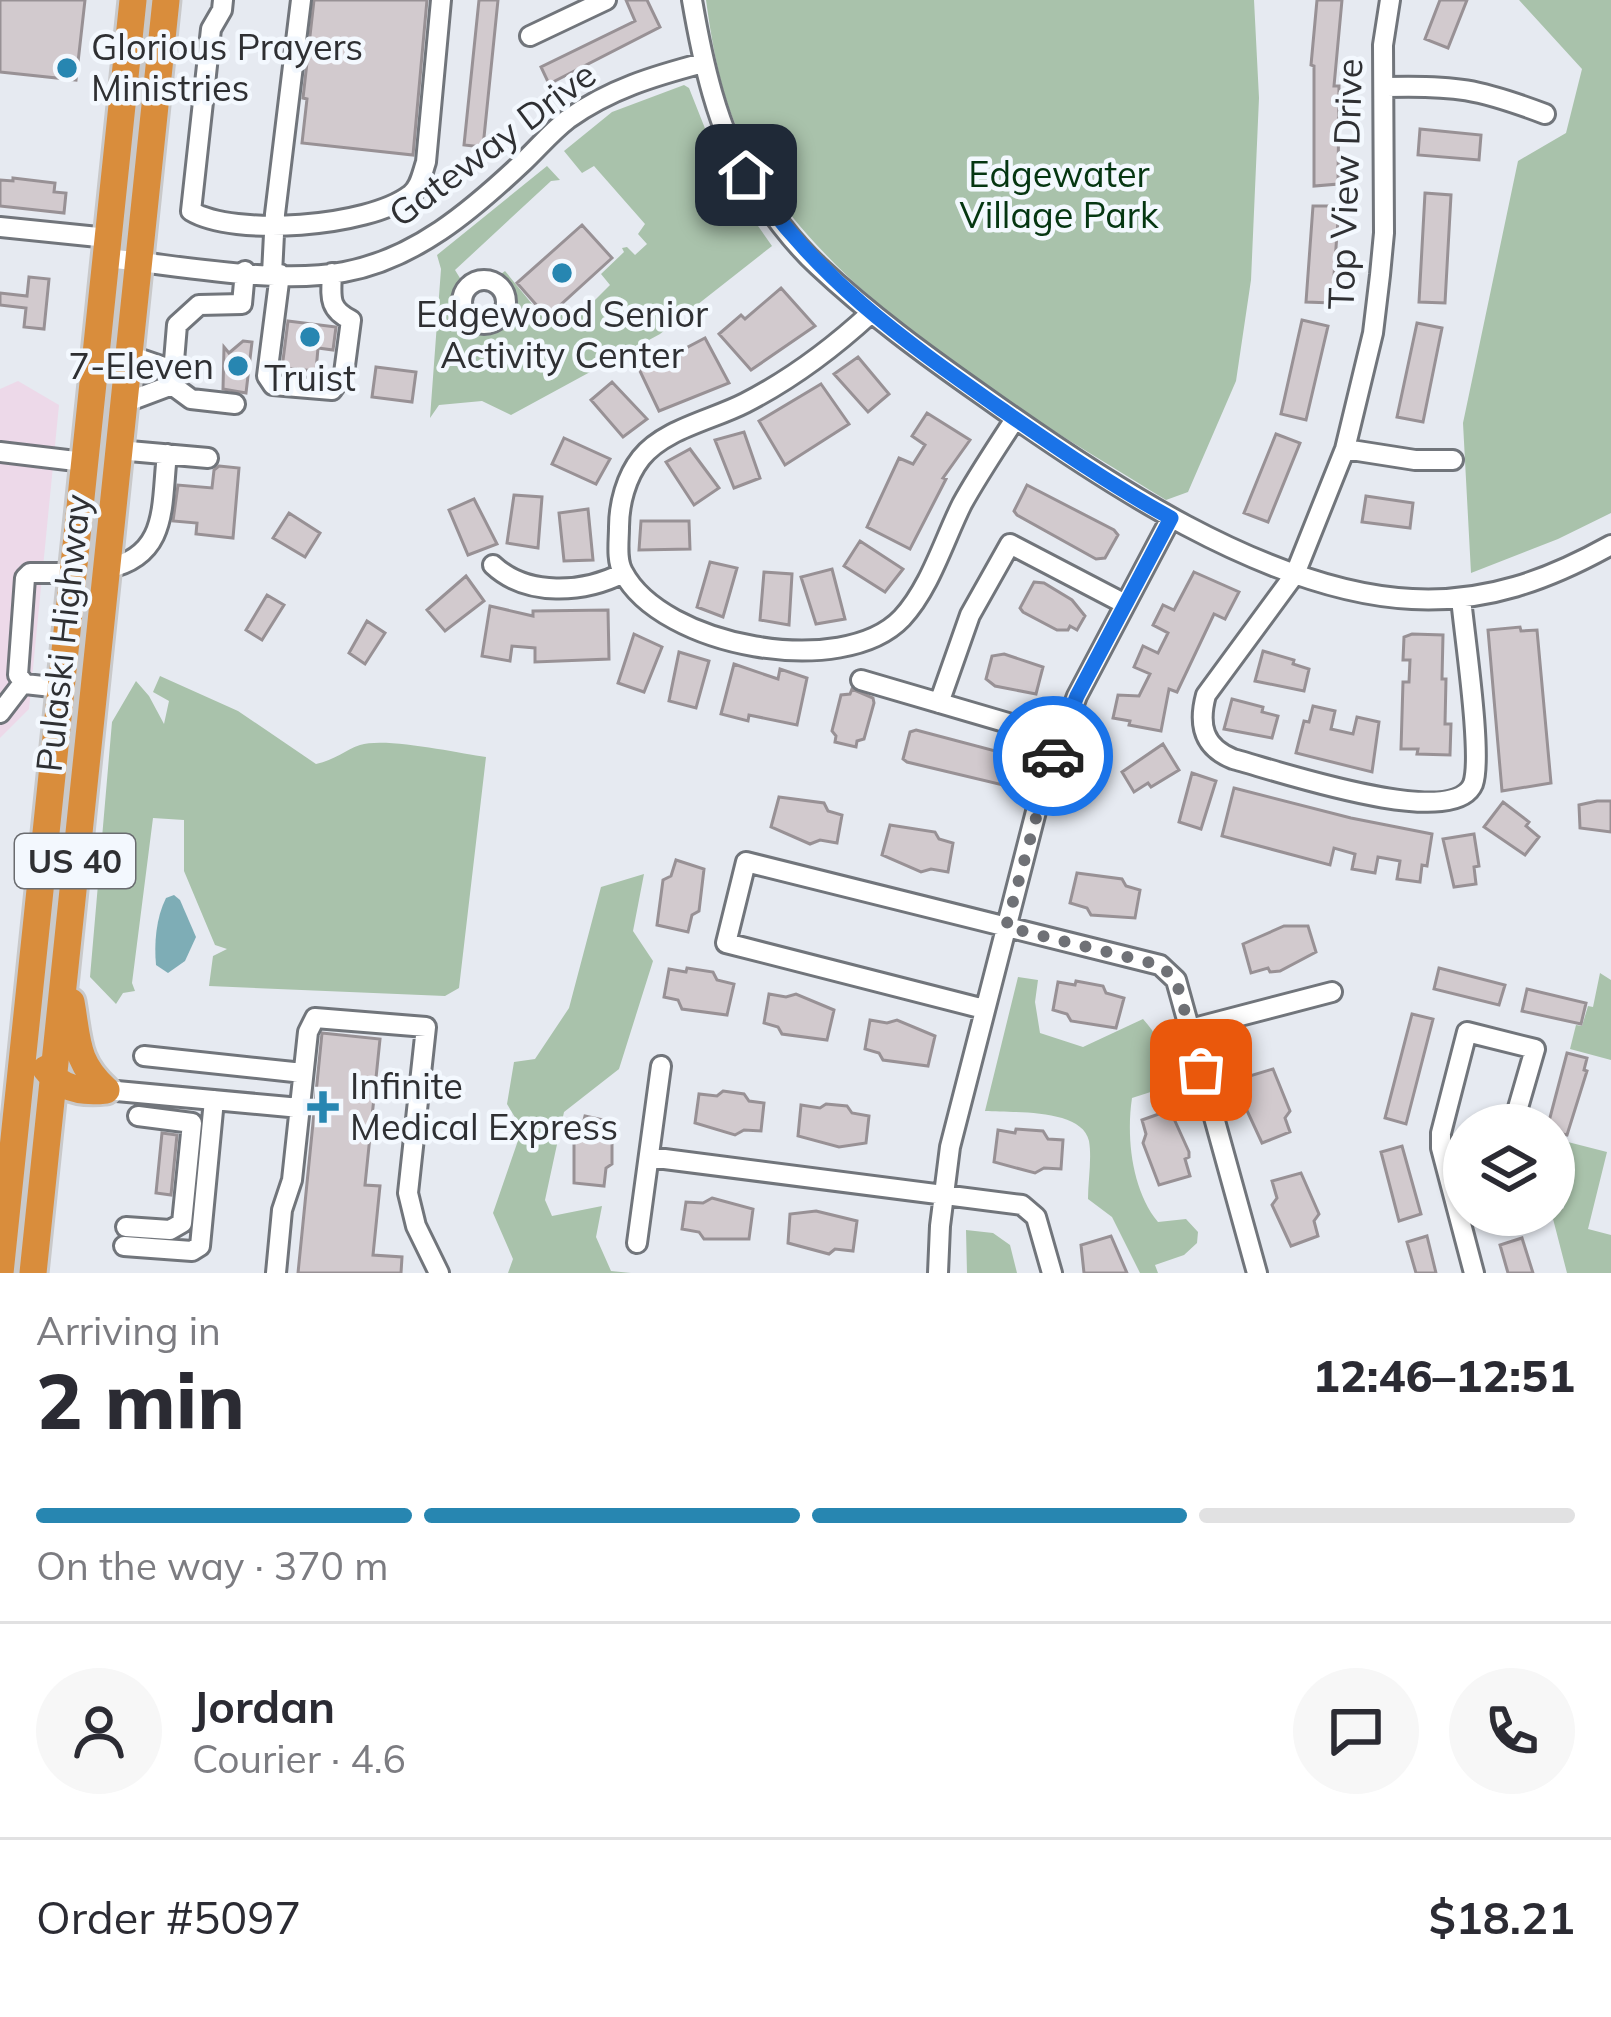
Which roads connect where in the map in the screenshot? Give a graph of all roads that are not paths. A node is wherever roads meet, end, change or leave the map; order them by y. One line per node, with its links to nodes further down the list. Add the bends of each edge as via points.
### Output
1 (133, 0): 15 (highway, Pulaski Highway / US 40)
2 (166, 0): 16 (highway, Pulaski Highway / US 40)
3 (224, 0): 13 (street, via 211,29 191,211 206,220)
4 (301, 0): 13 (street)
5 (441, 0): 13 (street, via 418,187 353,219)
6 (606, 0): 9 (street)
7 (692, 0): 10 (street)
8 (1390, 0): 11 (street, Top View Drive)
9 (530, 36)
10 (703, 63): 19 (street, Gateway Drive, via 616,89 564,122 436,235); 20 (street, via 746,175 815,263)
11 (1384, 87): 12 (street, via 1460,87); 27 (street, Top View Drive, via 1380,275)
12 (1545, 114)
13 (274, 225): 18 (street)
14 (0, 227): 15 (street, Gateway Drive)
15 (107, 248): 16 (street, Gateway Drive); 32 (highway, Pulaski Highway / US 40)
16 (140, 261): 17 (street, Gateway Drive); 21 (highway, Pulaski Highway / US 40)
17 (245, 272): 18 (street, Gateway Drive); 22 (street, via 242,304 206,303 177,325)
18 (276, 274): 19 (street, Gateway Drive); 19 (street, via 267,376 274,385 332,390 344,373 351,320 331,303)
19 (332, 274)
20 (871, 313): 25 (street); 37 (street, via 750,401 652,447 629,477 619,514)
21 (129, 355): 22 (street); 23 (highway, Pulaski Highway / US 40)
22 (172, 378): 23 (street); 24 (street, via 191,399)
23 (124, 403): 26 (highway, Pulaski Highway / US 40)
24 (235, 404)
25 (1016, 419): 33 (street); 37 (street, via 919,593 881,633 807,649 722,639 675,623)
26 (118, 449): 29 (street); 36 (highway, Pulaski Highway / US 40)
27 (1346, 449): 31 (street); 39 (street, Top View Drive)
28 (0, 452): 32 (street)
29 (167, 454): 30 (street); 36 (street, via 158,534 142,554)
30 (208, 458)
31 (1453, 460)
32 (84, 462): 38 (highway, Pulaski Highway / US 40)
33 (1171, 518): 39 (street); 41 (street)
34 (1611, 545): 40 (street, via 1540,581)
35 (493, 565): 37 (street, via 551,589)
36 (106, 569): 49 (highway, Pulaski Highway / US 40)
37 (623, 573)
38 (73, 574): 43 (street, via 26,575); 44 (highway, Pulaski Highway / US 40)
39 (1295, 574): 40 (street, via 1382,596); 40 (street, Top View Drive, via 1206,695 1206,739 1233,759 1396,801 1458,799 1472,785)
40 (1460, 598)
41 (1125, 604): 45 (street, via 1010,544 970,615); 47 (street)
42 (861, 680): 45 (street)
43 (23, 683): 44 (street); 46 (street)
44 (61, 688): 50 (highway, Pulaski Highway / US 40)
45 (939, 703): 47 (street)
46 (0, 713)
47 (1059, 738): 48 (street)
48 (1006, 927): 52 (street); 52 (street, via 746,862 726,943); 53 (street, via 1160,965 1176,980)
49 (64, 959): 58 (highway, Pulaski Highway / US 40); 60 (highway, via 78,1054)
50 (29, 990): 55 (highway, Pulaski Highway / US 40); 58 (highway, via 35,1046)
51 (1332, 992): 53 (street)
52 (984, 1009): 71 (street)
53 (1190, 1029): 79 (street)
54 (144, 1056): 57 (street)
55 (10, 1062): 66 (highway, Pulaski Highway / US 40); 70 (highway, via 41,1120)
56 (661, 1066): 69 (street)
57 (302, 1073): 64 (street); 76 (street, via 315,1018 426,1028 408,1193)
58 (53, 1078): 60 (highway, via 76,1091); 70 (highway, Pulaski Highway / US 40)
59 (0, 1088): 66 (street)
60 (106, 1090): 61 (street); 70 (highway, via 72,1108)
61 (214, 1100): 64 (street); 65 (street, via 200,1246 192,1251 125,1236 182,1223 188,1178 192,1123)
62 (1448, 1104): 63 (street, via 1466,1032 1535,1049)
63 (1519, 1104)
64 (300, 1108): 75 (street)
65 (138, 1115)
66 (16, 1118): 73 (highway, Pulaski Highway / US 40)
67 (1443, 1125): 68 (street)
68 (1442, 1148): 80 (street)
69 (649, 1157): 71 (street); 72 (street)
70 (45, 1163): 74 (highway, Pulaski Highway / US 40)
71 (943, 1193): 77 (street); 78 (street, via 1030,1210)
72 (637, 1243)
73 (0, 1273)
74 (34, 1273)
75 (276, 1273)
76 (439, 1273)
77 (938, 1273)
78 (1052, 1273)
79 (1257, 1273)
80 (1474, 1273)

